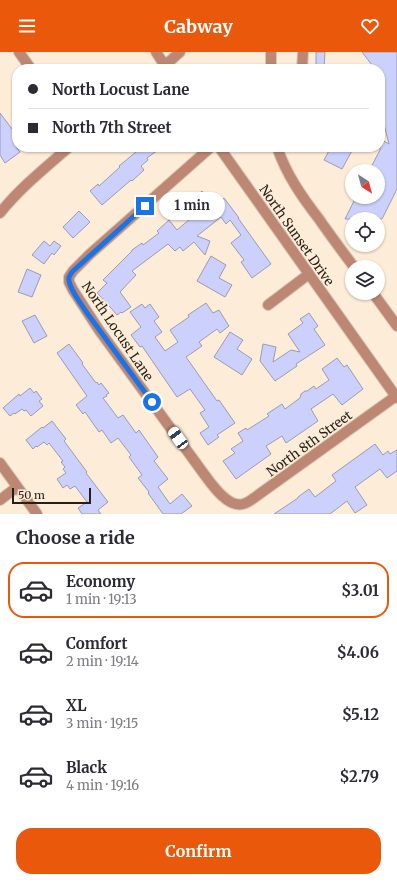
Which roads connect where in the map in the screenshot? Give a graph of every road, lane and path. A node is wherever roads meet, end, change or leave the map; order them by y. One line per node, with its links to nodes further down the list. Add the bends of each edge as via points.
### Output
1 (19, 52): 6 (street)
2 (156, 52): 7 (street)
3 (180, 52): 8 (street)
4 (271, 52): 9 (street)
5 (303, 52): 10 (street)
6 (27, 64)
7 (162, 64)
8 (168, 64)
9 (271, 64)
10 (302, 64)
11 (63, 152): 15 (street)
12 (205, 152): 25 (street, North Locust Lane, via 69,277 70,284 99,330 204,474 225,498)
13 (222, 152): 17 (street, North Sunset Drive)
14 (279, 152): 16 (street, via 294,184)
15 (1, 209)
16 (349, 260)
17 (309, 274): 19 (street); 21 (street, North Sunset Drive)
18 (378, 300): 20 (street)
19 (268, 305)
20 (397, 326)
21 (397, 397): 25 (street, North 8th Street, via 245,504)
22 (0, 463): 23 (street)
23 (17, 487): 24 (street); 26 (street)
24 (0, 500)
25 (236, 504)
26 (37, 514)

